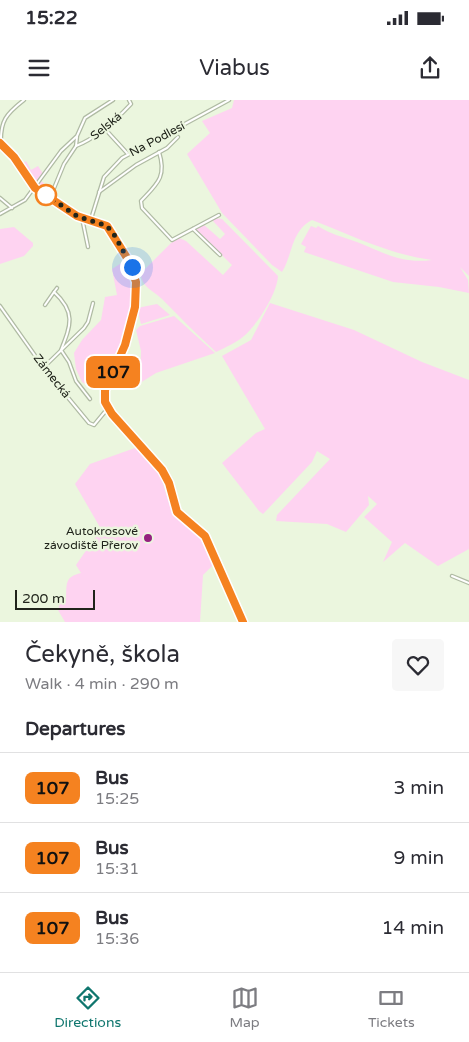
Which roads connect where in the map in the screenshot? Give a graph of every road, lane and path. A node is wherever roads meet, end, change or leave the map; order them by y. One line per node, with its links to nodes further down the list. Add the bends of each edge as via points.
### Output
1 (24, 100): 8 (street, via 3,121)
2 (113, 100): 6 (street, via 85,118)
3 (129, 100): 5 (street, Selská, via 131,104)
4 (229, 100): 11 (street, Na Podlesí)
5 (105, 129): 9 (street, Selská); 11 (street)
6 (77, 136): 9 (street, Selská); 12 (street, via 61,151)
7 (178, 137): 10 (street)
8 (0, 144): 12 (main road, via 14,157)
9 (76, 146): 15 (street, Selská, via 64,164)
10 (159, 152): 13 (street); 21 (street, via 162,175 158,184 141,201 142,208 172,240)
11 (128, 154): 13 (street, Na Podlesí, via 104,177)
12 (35, 188): 15 (main road); 16 (street)
13 (99, 192): 20 (street, Na Podlesí)
14 (0, 198): 16 (street)
15 (50, 198): 19 (main road)
16 (12, 208): 17 (street)
17 (0, 214)
18 (219, 215): 21 (street)
19 (82, 218): 20 (main road); 22 (street)
20 (91, 220): 32 (main road, via 112,232 131,264 136,282 131,325 105,390)
21 (193, 229): 23 (street)
22 (88, 246)
23 (220, 255)
24 (57, 288): 25 (street)
25 (54, 292): 27 (street); 29 (street, via 66,305 70,325)
26 (93, 303): 29 (street, via 84,328)
27 (45, 305)
28 (0, 306): 30 (street, Zámecká)
29 (61, 350): 30 (street); 31 (street, via 76,382)
30 (43, 367): 32 (street, Zámecká, via 89,423 94,425)
31 (90, 399)
32 (108, 408): 35 (main road, via 162,470 177,512 205,536)
33 (452, 576): 34 (street)
34 (468, 582)
35 (243, 622)

